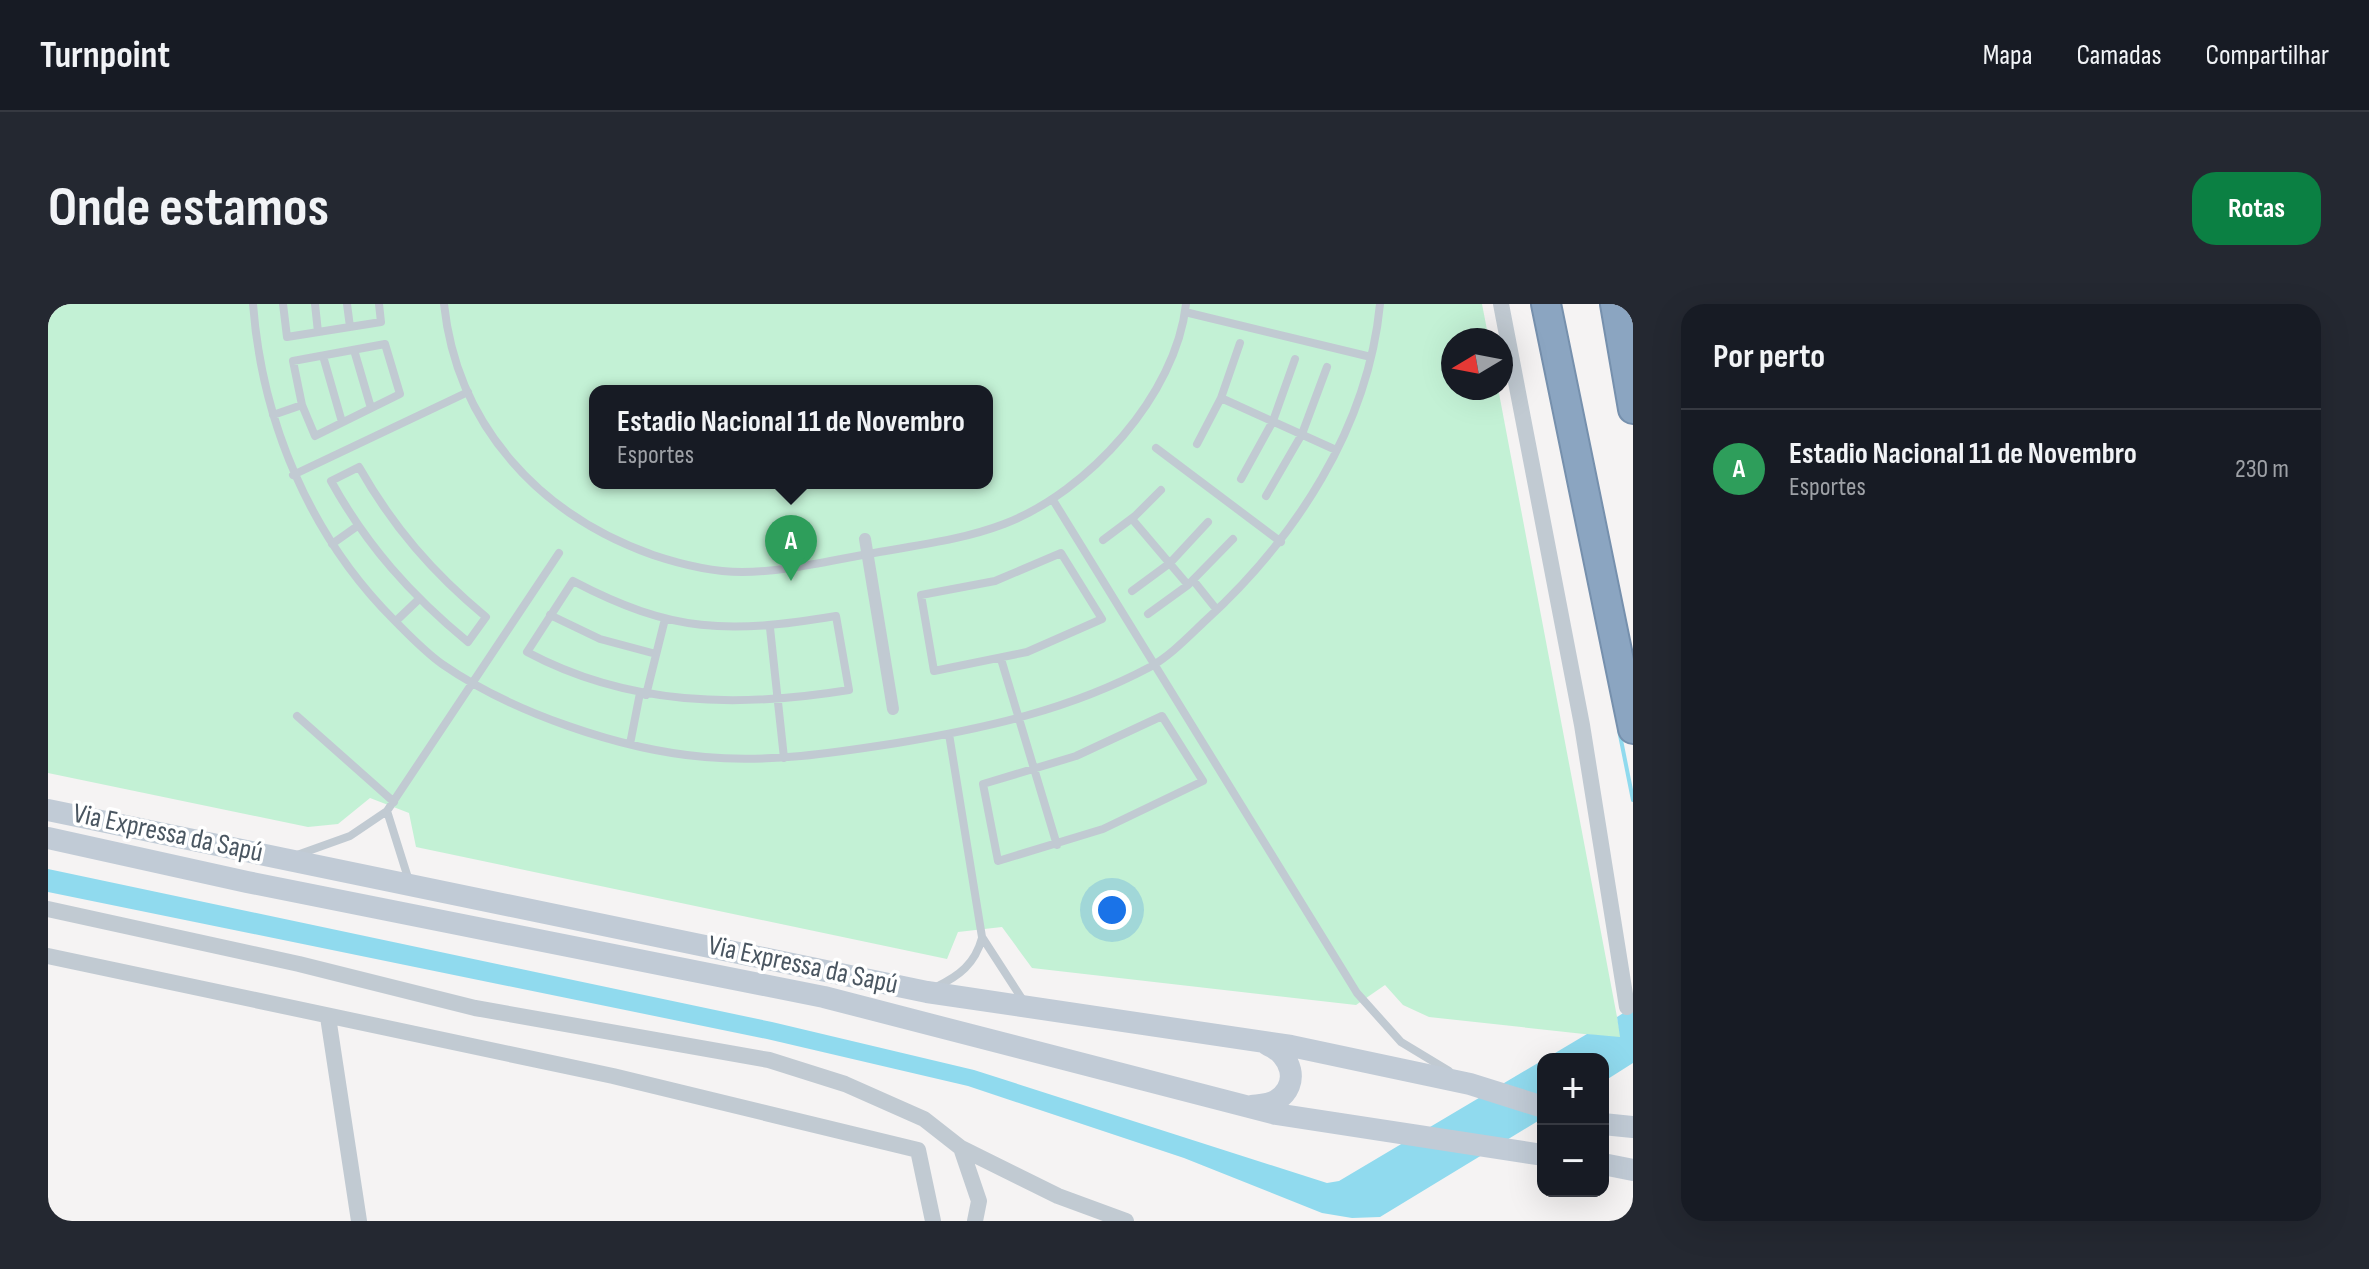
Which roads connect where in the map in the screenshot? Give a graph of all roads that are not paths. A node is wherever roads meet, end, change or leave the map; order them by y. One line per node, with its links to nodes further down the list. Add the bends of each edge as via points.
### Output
1 (253, 304): 25 (lane, via 257,352)
2 (283, 304): 13 (lane, via 287,337)
3 (315, 304): 13 (lane)
4 (347, 304): 12 (lane)
5 (379, 304): 12 (lane, via 381,322)
6 (444, 304): 20 (lane, via 454,358)
7 (1380, 304): 17 (lane)
8 (1501, 304): 82 (street, via 1571,664)
9 (1615, 305): 24 (highway)
10 (1186, 308): 17 (lane); 36 (lane, via 1166,369 1137,418 1095,466)
11 (1549, 309): 66 (highway)
12 (350, 327): 13 (lane)
13 (318, 332)
14 (1240, 343): 21 (lane)
15 (354, 350): 16 (lane); 23 (lane); 23 (lane, via 385,344 400,394)
16 (323, 356): 22 (lane, via 293,361); 27 (lane)
17 (1371, 357): 31 (lane)
18 (1295, 359): 26 (lane)
19 (1327, 367): 28 (lane)
20 (468, 392): 32 (lane); 46 (lane, via 494,442 530,482 573,518 623,544 680,564 742,572)
21 (1221, 398): 26 (lane); 29 (lane)
22 (302, 405): 25 (lane); 27 (lane, via 315,436)
23 (371, 408): 27 (lane)
24 (1633, 409)
25 (273, 415): 32 (lane)
26 (1273, 421): 28 (lane); 33 (lane)
27 (342, 422)
28 (1302, 434): 31 (lane); 35 (lane)
29 (1197, 444)
30 (1156, 448): 43 (lane)
31 (1336, 450): 43 (lane)
32 (293, 475): 44 (lane)
33 (1241, 479)
34 (1161, 490): 37 (lane)
35 (1266, 496)
36 (1053, 500): 46 (lane, via 964,537); 59 (lane)
37 (1132, 519): 42 (lane); 47 (lane)
38 (1208, 522): 47 (lane)
39 (356, 527): 44 (lane); 50 (lane); 50 (lane, via 331,481 359,467 413,548 486,617 468,642)
40 (865, 539): 46 (street)
41 (1233, 539): 48 (lane)
42 (1103, 540)
43 (1281, 542): 51 (lane)
44 (332, 544): 55 (lane, via 367,593)
45 (559, 553): 60 (lane)
46 (868, 554): 63 (street)
47 (1170, 563): 48 (lane); 49 (lane)
48 (1191, 582): 51 (lane); 52 (lane)
49 (1132, 591)
50 (418, 600): 55 (lane)
51 (1217, 610): 59 (lane)
52 (1148, 614)
53 (550, 615): 54 (lane, via 573,581 614,603); 57 (lane, via 600,639); 61 (lane, via 527,652 564,671)
54 (665, 619): 56 (lane); 57 (lane)
55 (396, 621): 60 (lane, via 441,663)
56 (770, 628): 62 (lane); 62 (lane, via 836,616 849,690)
57 (656, 654): 61 (lane)
58 (1001, 659): 58 (lane, via 1102,619 1061,553 995,581 921,595 934,671); 65 (lane)
59 (1155, 665): 65 (lane, via 1089,696); 86 (lane, via 1357,993 1401,1042)
60 (472, 680): 68 (lane, via 584,732); 71 (lane)
61 (643, 694): 62 (lane); 68 (lane)
62 (777, 699): 69 (lane)
63 (893, 709)
64 (297, 716): 71 (lane)
65 (1020, 719): 67 (lane); 70 (lane)
66 (1633, 729)
67 (949, 734): 69 (lane); 79 (lane)
68 (630, 744): 69 (lane, via 704,757)
69 (784, 758)
70 (1035, 771): 75 (lane); 75 (lane, via 983,784 998,861); 75 (lane, via 1162,716 1203,781 1155,807)
71 (394, 802): 73 (lane)
72 (48, 810): 76 (main road, Via Expressa da Sapú)
73 (387, 811): 76 (lane, via 350,836); 77 (lane)
74 (48, 838): 88 (main road, Via Expressa da Sapú, via 824,997)
75 (1057, 845)
76 (284, 860): 77 (main road, Via Expressa da Sapú)
77 (411, 885): 81 (main road, Via Expressa da Sapú)
78 (48, 909): 91 (street, via 475,1008 769,1060 845,1084 924,1119)
79 (982, 937): 81 (lane, via 964,971); 83 (lane)
80 (48, 956): 84 (street)
81 (927, 992): 83 (main road, Via Expressa da Sapú)
82 (1627, 1007)
83 (1029, 1008): 85 (main road, Via Expressa da Sapú)
84 (328, 1017): 97 (street); 98 (street, via 613,1076 918,1150)
85 (1255, 1040): 86 (main road, Via Expressa da Sapú); 88 (main road, via 1286,1055 1291,1074 1289,1086 1275,1102)
86 (1470, 1084): 87 (main road, Via Expressa da Sapú)
87 (1537, 1105)
88 (1247, 1107): 92 (main road, Via Expressa da Sapú)
89 (1609, 1125): 90 (main road)
90 (1633, 1127)
91 (961, 1148): 99 (street, via 979,1201); 100 (street, via 1058,1196)
92 (1537, 1154)
93 (1609, 1164): 95 (main road)
94 (1609, 1165): 96 (main road)
95 (1633, 1170)
96 (1633, 1182)
97 (359, 1221)
98 (933, 1221)
99 (975, 1221)
100 (1126, 1221)

